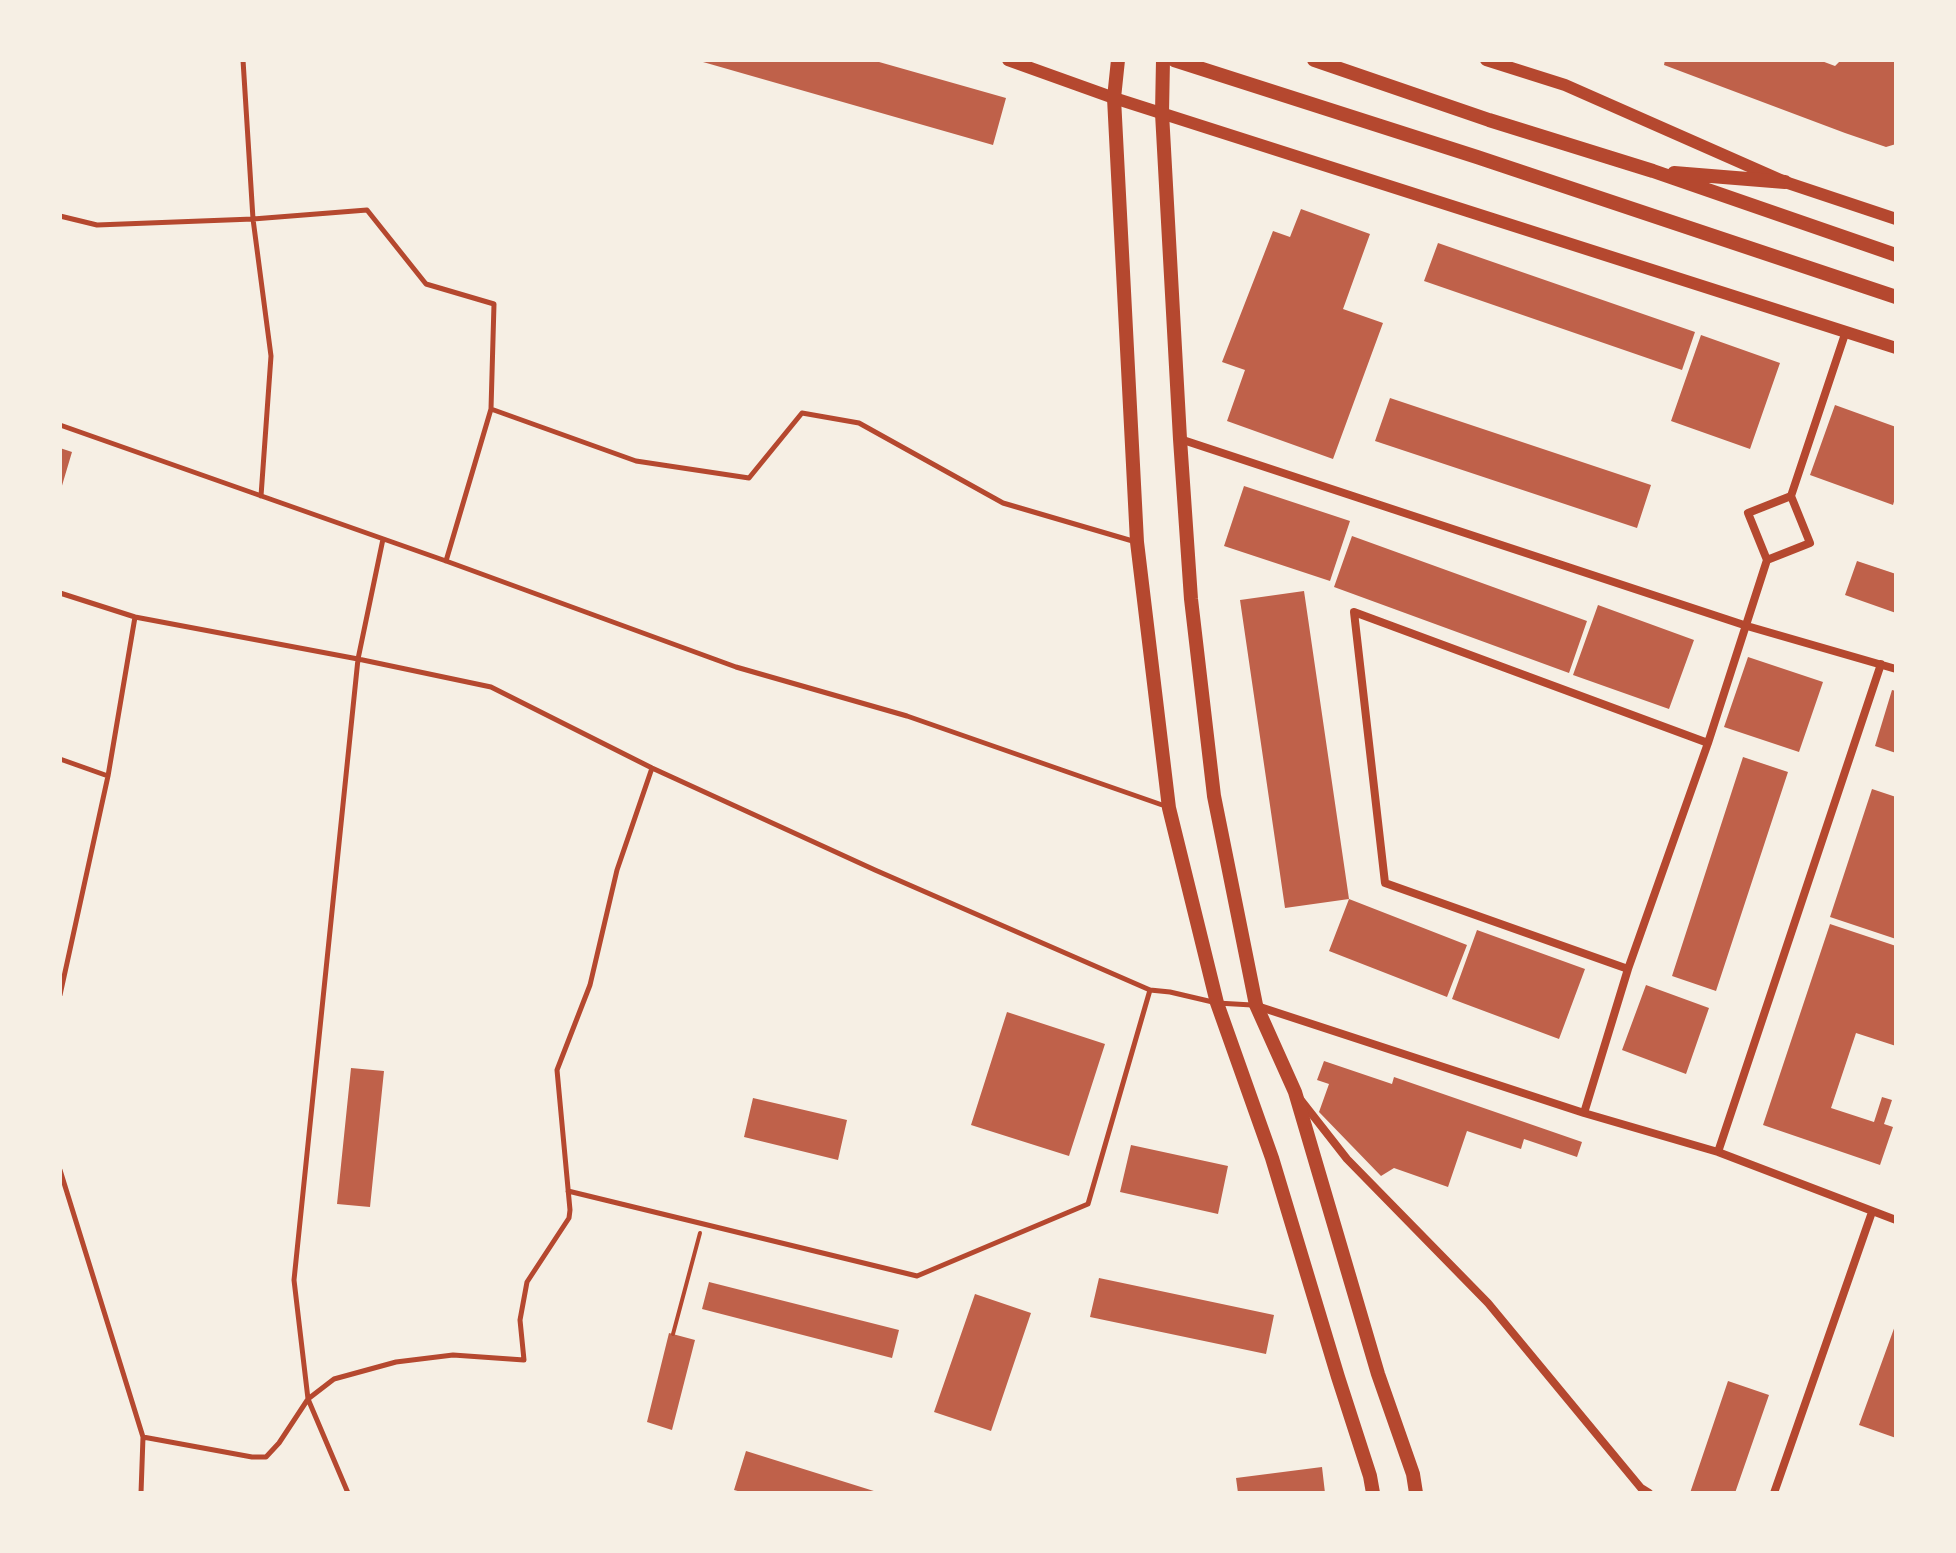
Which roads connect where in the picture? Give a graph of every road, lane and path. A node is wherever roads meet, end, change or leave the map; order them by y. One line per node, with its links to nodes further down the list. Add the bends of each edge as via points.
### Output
1 (243, 60): 13 (lane)
2 (1008, 60): 8 (street)
3 (1118, 60): 8 (main road)
4 (1163, 60): 9 (main road)
5 (1174, 60): 16 (main road)
6 (1314, 60): 10 (main road)
7 (1486, 60): 11 (street, via 1565,85)
8 (1114, 98): 9 (street); 25 (main road)
9 (1162, 113): 17 (street); 21 (main road)
10 (1653, 171): 11 (main road); 15 (main road)
11 (1785, 182): 14 (street)
12 (60, 216): 13 (lane, via 97,225)
13 (253, 219): 19 (lane, via 367,210 426,284 494,304); 22 (lane, via 271,356)
14 (1896, 219)
15 (1896, 255)
16 (1896, 297)
17 (1846, 331): 18 (street); 23 (street)
18 (1896, 348)
19 (491, 409): 25 (lane, via 636,461 749,478 802,413 859,423 1003,503); 27 (lane)
20 (60, 425): 22 (lane)
21 (1180, 439): 30 (street); 43 (main road, via 1191,599 1214,796)
22 (261, 496): 24 (lane)
23 (1791, 496): 26 (street, via 1748,513); 26 (street, via 1810,543)
24 (383, 539): 27 (lane); 31 (lane)
25 (1137, 542): 38 (main road)
26 (1767, 560): 30 (street)
27 (446, 561): 38 (lane, via 736,667 907,716)
28 (60, 593): 29 (lane)
29 (135, 617): 31 (lane); 37 (lane)
30 (1747, 626): 32 (street); 34 (street)
31 (358, 659): 36 (lane, via 491,687); 53 (lane, via 294,1280)
32 (1881, 664): 33 (street); 46 (street)
33 (1896, 669)
34 (1708, 743): 39 (street); 39 (street, via 1354,612 1385,883)
35 (60, 759): 37 (lane)
36 (652, 768): 40 (lane); 48 (lane, via 617,870 590,985 557,1070)
37 (108, 776): 41 (lane)
38 (1169, 808): 42 (main road)
39 (1628, 969): 45 (street)
40 (1150, 990): 42 (lane); 51 (lane, via 1088,1204 917,1276)
41 (60, 995)
42 (1217, 1003): 43 (lane); 57 (main road, via 1272,1158)
43 (1256, 1005): 44 (main road); 45 (street)
44 (1295, 1092): 58 (main road); 59 (street, via 1347,1159 1488,1303)
45 (1584, 1113): 46 (street)
46 (1718, 1152): 49 (street)
47 (60, 1170): 54 (lane)
48 (568, 1191): 51 (lane); 53 (lane, via 569,1218 527,1282 520,1320 524,1360 453,1355 396,1362 334,1379)
49 (1872, 1212): 50 (street); 60 (street)
50 (1896, 1220)
51 (703, 1223): 52 (path)
52 (673, 1334)
53 (308, 1399): 54 (lane, via 266,1457); 56 (lane)
54 (143, 1437): 55 (lane)
55 (141, 1493)
56 (348, 1493)
57 (1373, 1493)
58 (1416, 1493)
59 (1649, 1493)
60 (1774, 1493)

